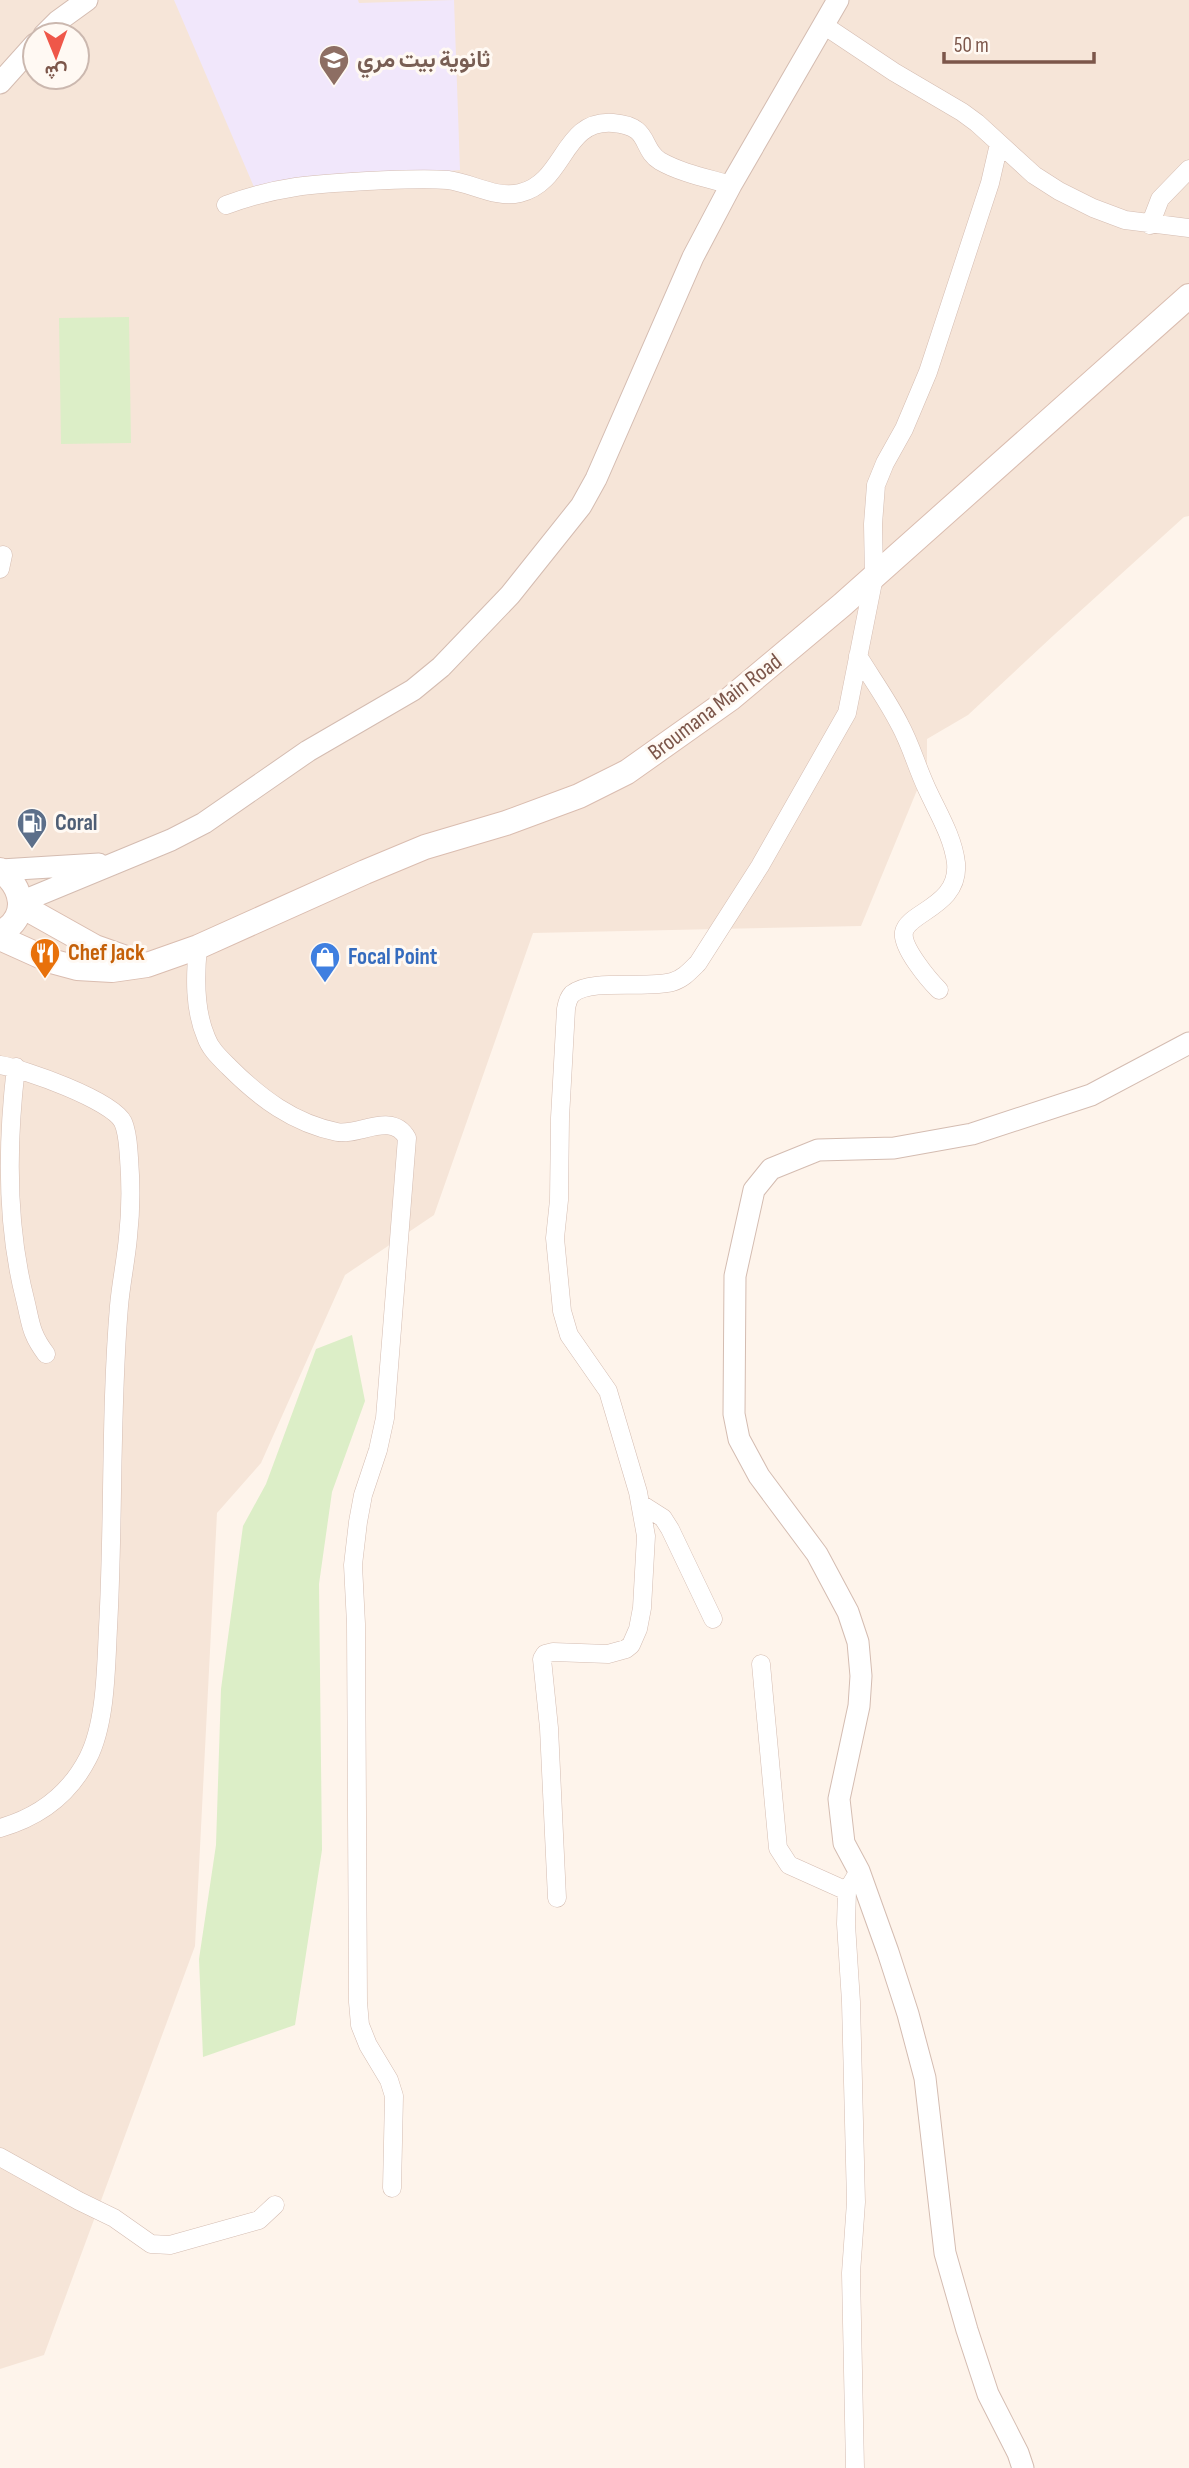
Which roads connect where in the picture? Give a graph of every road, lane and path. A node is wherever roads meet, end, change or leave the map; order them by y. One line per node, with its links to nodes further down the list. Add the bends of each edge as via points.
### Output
1 (87, 0): 3 (street)
2 (838, 0): 4 (street)
3 (58, 21)
4 (825, 26): 7 (street, via 952,105); 9 (street)
5 (21, 60): 6 (street)
6 (0, 83)
7 (999, 144): 11 (street, via 1059,191 1125,220); 14 (street, via 928,372 876,485)
8 (1189, 169): 11 (street, via 1160,199)
9 (730, 185): 10 (street, via 657,159 640,132 611,123 583,130 551,175 522,193 505,195 449,180 388,180 279,188); 16 (street, via 596,479 581,506 510,595 413,690 308,751 204,824)
10 (226, 205)
11 (1150, 225): 12 (street)
12 (1189, 228)
13 (1189, 296): 14 (main road, Broumana Main Road)
14 (874, 577): 15 (street); 21 (main road, Broumana Main Road, via 730,699 627,772 579,796 425,847)
15 (858, 656): 23 (street, via 901,726 952,845 955,881 903,934 924,974); 27 (street, via 852,696 840,726 698,963 685,976 667,983 581,989 571,995 566,1009 555,1238 562,1311 569,1335 608,1391)
16 (115, 863): 17 (street); 18 (street)
17 (1, 870): 18 (main road, via 15,883)
18 (21, 903): 19 (main road, via 12,925); 22 (main road, via 95,947)
19 (0, 933)
20 (0, 938): 22 (main road, Broumana Main Road, via 76,968)
21 (198, 947): 22 (main road, Broumana Main Road); 35 (street, via 201,1025 216,1054 239,1077 272,1106 308,1124 341,1133 378,1124 401,1131 407,1138 385,1418 363,1495 353,1565 358,2002 360,2025 394,2096)
22 (147, 965)
23 (939, 990)
24 (1189, 1043): 31 (street, via 1072,1102 972,1134 894,1148 818,1150 771,1169 754,1190 735,1276 734,1414 739,1439 781,1508 817,1554 848,1612 858,1642 859,1706 839,1799 844,1843)
25 (8, 1066): 26 (street, via 13,1244 33,1337); 30 (street, via 100,1102 114,1112 128,1138 131,1181 113,1390 110,1585 102,1713 89,1757 68,1789 46,1809)
26 (46, 1354)
27 (641, 1504): 28 (street, via 663,1518 670,1529); 33 (street, via 646,1536 642,1596 631,1645 608,1654 553,1652 542,1659)
28 (713, 1619)
29 (761, 1664): 32 (street, via 778,1848 789,1866)
30 (0, 1828)
31 (859, 1871): 32 (street); 38 (street, via 925,2078 945,2253 988,2394)
32 (847, 1891): 37 (street, via 856,2202 851,2273)
33 (557, 1898)
34 (0, 2157): 36 (street, via 114,2218 151,2244 170,2245 259,2220)
35 (391, 2188)
36 (275, 2205)
37 (855, 2468)
38 (1023, 2468)

